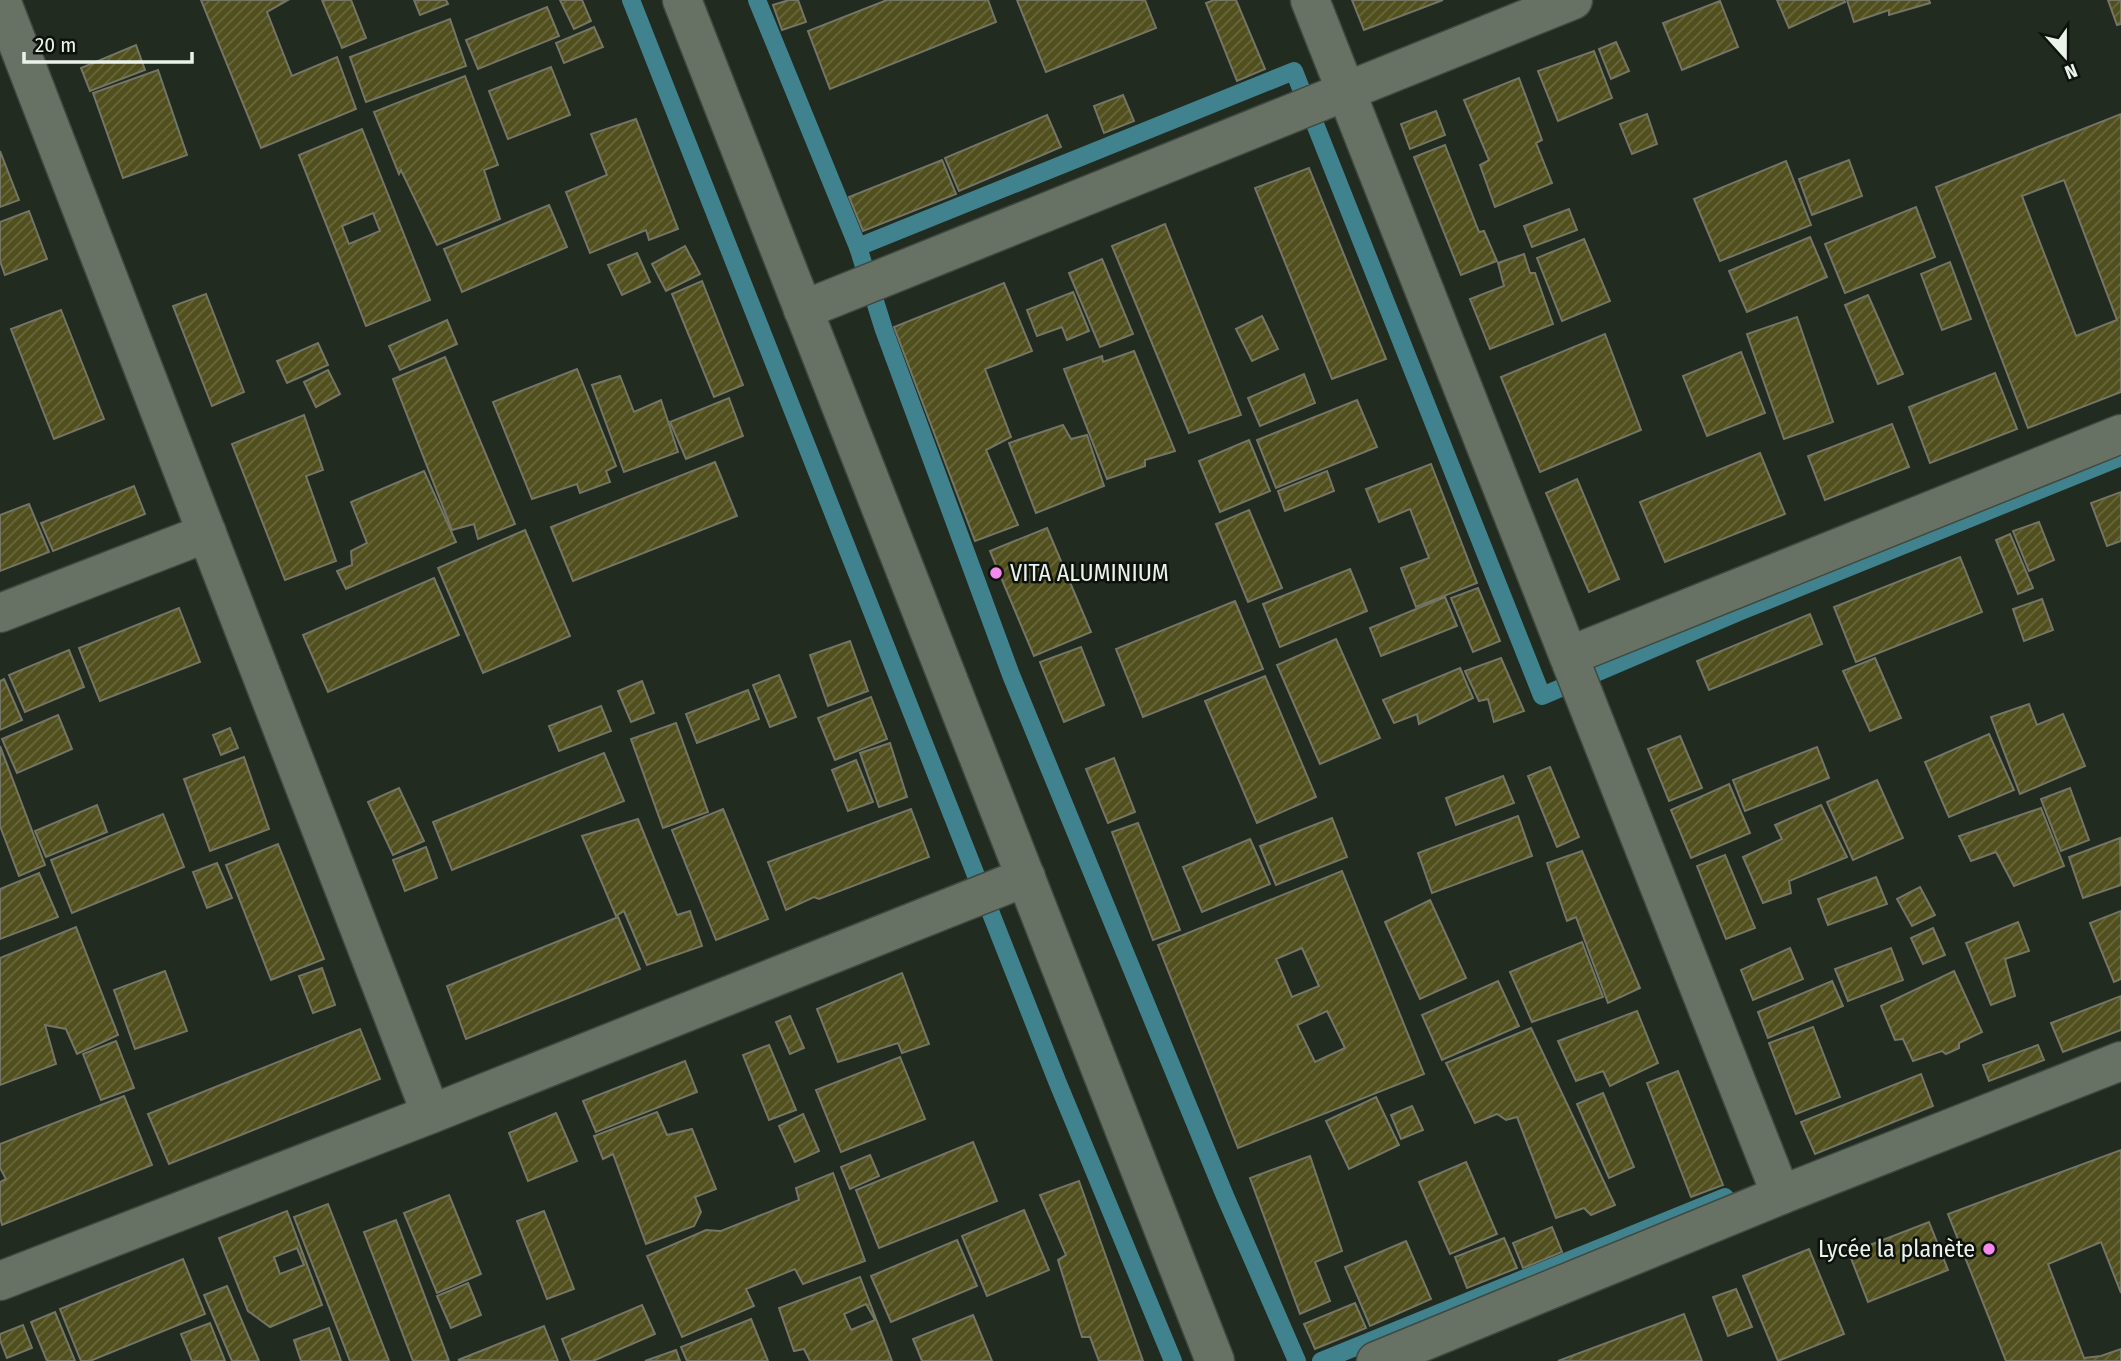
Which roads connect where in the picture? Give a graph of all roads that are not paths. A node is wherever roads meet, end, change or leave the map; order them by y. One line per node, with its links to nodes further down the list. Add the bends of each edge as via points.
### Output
1 (1, 0): 8 (street)
2 (682, 0): 6 (street)
3 (1310, 0): 5 (street)
4 (1573, 0): 5 (street)
5 (1346, 92): 6 (street); 10 (street)
6 (803, 310): 11 (street)
7 (2121, 434): 10 (street)
8 (207, 533): 9 (street); 13 (street)
9 (0, 613)
10 (1569, 656): 14 (street)
11 (1026, 877): 13 (street); 16 (street)
12 (2121, 1061): 14 (street)
13 (431, 1114): 15 (street)
14 (1781, 1195): 17 (street)
15 (0, 1280)
16 (1215, 1361)
17 (1376, 1361)

